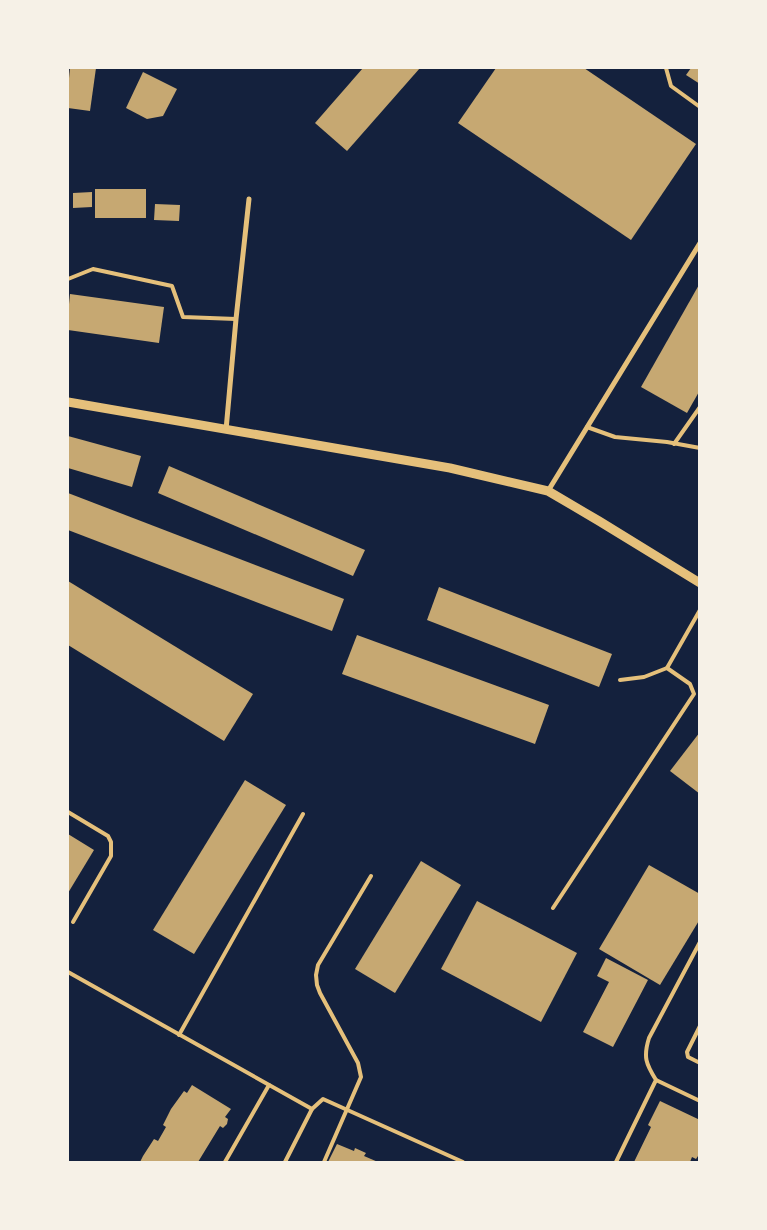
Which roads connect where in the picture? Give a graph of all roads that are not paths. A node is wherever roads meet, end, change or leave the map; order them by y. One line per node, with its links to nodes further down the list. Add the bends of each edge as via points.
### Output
1 (666, 68): 2 (lane, via 671,86)
2 (700, 107)
3 (249, 199): 6 (street)
4 (700, 244): 9 (street)
5 (68, 279): 6 (lane, via 93,269 172,286 183,317)
6 (236, 319): 10 (street)
7 (68, 402): 10 (street)
8 (700, 407): 11 (lane)
9 (587, 427): 11 (lane, via 615,437); 13 (street)
10 (226, 430): 13 (street, via 450,468)
11 (674, 444): 12 (lane)
12 (700, 448)
13 (548, 491): 14 (street)
14 (700, 583)
15 (700, 610): 16 (lane)
16 (667, 668): 17 (lane, via 644,677); 21 (lane, via 690,684 694,694)
17 (620, 680)
18 (68, 812): 22 (lane, via 108,836 111,842 111,856)
19 (303, 814): 26 (lane)
20 (371, 876): 32 (lane, via 318,965 316,975 320,993 361,1070)
21 (552, 908)
22 (73, 922)
23 (700, 942): 28 (lane, via 646,1045 644,1052)
24 (68, 972): 26 (lane)
25 (700, 1026): 27 (lane, via 687,1052 688,1057)
26 (179, 1034): 29 (lane)
27 (700, 1063)
28 (656, 1080): 30 (lane); 37 (lane)
29 (268, 1085): 31 (lane); 33 (lane)
30 (700, 1101)
31 (312, 1109): 32 (lane, via 323,1099); 34 (lane)
32 (348, 1109): 35 (lane); 36 (lane)
33 (225, 1162)
34 (285, 1162)
35 (324, 1162)
36 (463, 1162)
37 (616, 1162)

